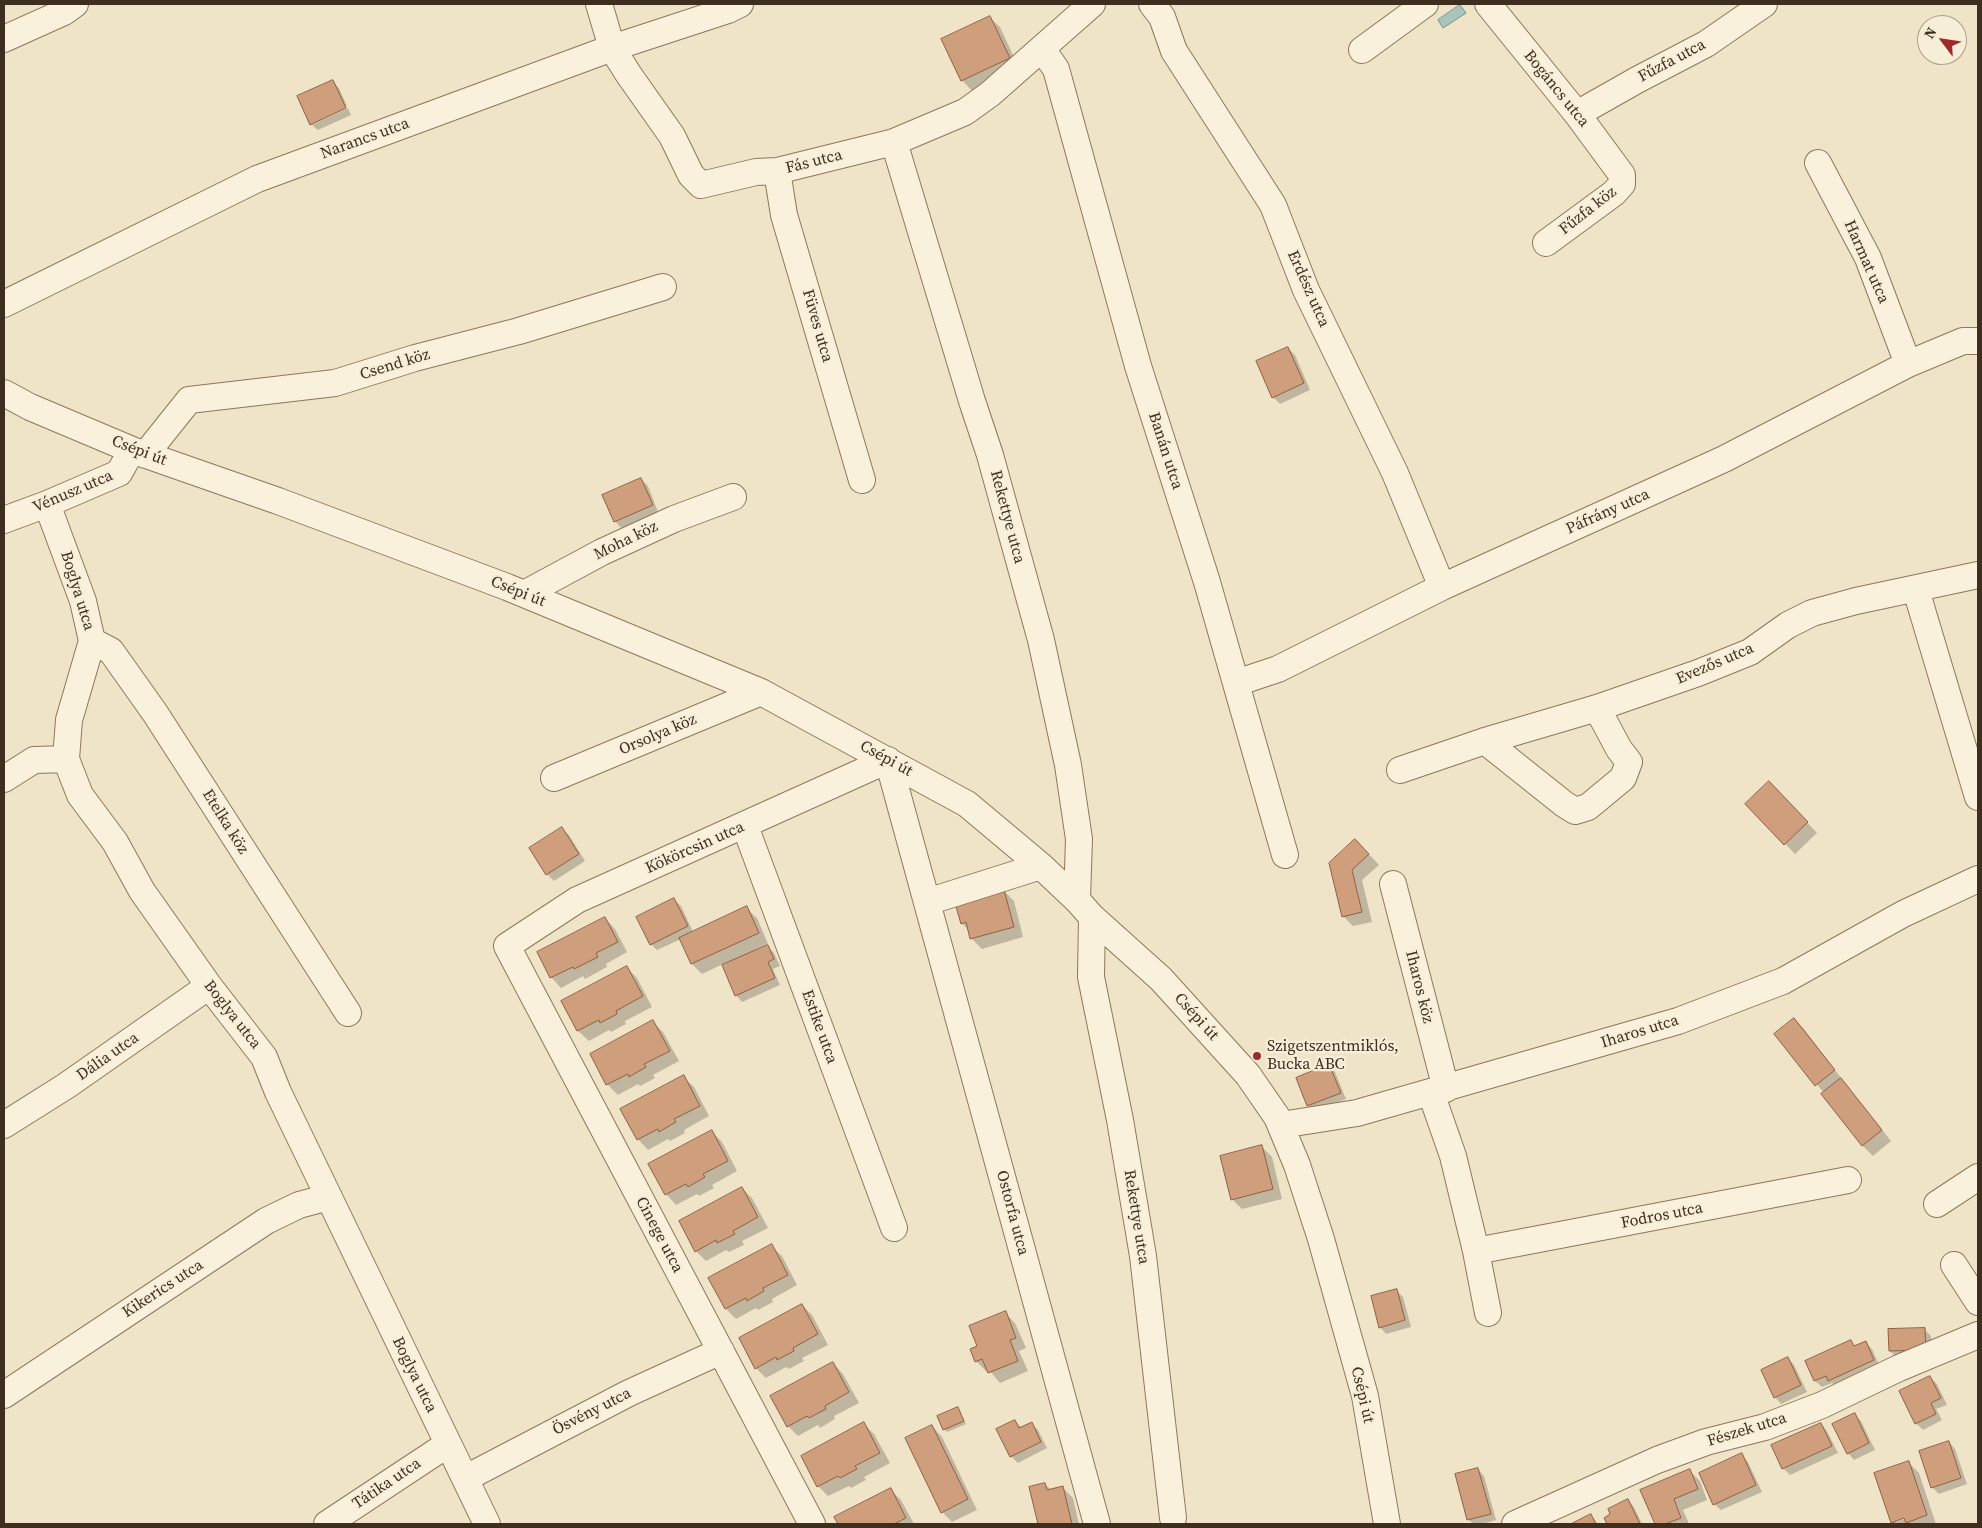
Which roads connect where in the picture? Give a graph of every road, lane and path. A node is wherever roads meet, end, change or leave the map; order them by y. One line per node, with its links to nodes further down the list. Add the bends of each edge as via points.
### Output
1 (75, 4): 9 (street)
2 (599, 4): 10 (street, Fás utca)
3 (740, 4): 10 (street, Narancs utca)
4 (1092, 4): 11 (street, Fás utca)
5 (1152, 4): 30 (street, Erdész utca, via 1162,17 1174,51 1273,205 1306,290 1395,473)
6 (1425, 4): 12 (street)
7 (1488, 4): 13 (street, Bogáncs utca)
8 (1764, 4): 13 (street, Fűzfa utca, via 1706,44)
9 (4, 39)
10 (612, 48): 16 (street, Fás utca, via 672,136 691,175 701,185 756,172); 20 (street, Narancs utca, via 257,179)
11 (1042, 48): 14 (street, Fás utca, via 965,112); 34 (street, Banán utca, via 1056,69 1138,366)
12 (1362, 50)
13 (1577, 114): 17 (street, Bogáncs utca)
14 (894, 142): 16 (street, Fás utca); 50 (street, Rekettye utca, via 990,455 1041,640 1068,765 1079,839)
15 (1818, 163): 22 (street, Harmat utca, via 1868,258)
16 (777, 171): 25 (street, Füves utca, via 784,215)
17 (1622, 175): 18 (street, Fűzfa köz, via 1622,184 1614,193)
18 (1546, 243)
19 (663, 287): 24 (street, Csend köz, via 335,384 189,400)
20 (4, 304)
21 (1978, 341): 22 (street, Páfrány utca, via 1963,341)
22 (1908, 364): 30 (street, Páfrány utca, via 1724,459)
23 (4, 393): 24 (street, Csépi út)
24 (138, 452): 27 (street, Vénusz utca, via 119,473); 32 (street, Csépi út)
25 (862, 480)
26 (733, 497): 32 (street, Moha köz, via 611,548)
27 (47, 504): 28 (street, Vénusz utca); 33 (street, Boglya utca, via 83,601)
28 (4, 520)
29 (1978, 575): 31 (street, Evezős utca)
30 (1442, 587): 34 (street, Páfrány utca, via 1278,668)
31 (1916, 590): 36 (street, Evezős utca, via 1812,613 1788,625 1750,652); 43 (street)
32 (524, 594): 35 (street, Csépi út)
33 (92, 641): 38 (street, Boglya utca, via 69,720); 53 (street, Etelka köz, via 111,652 155,713)
34 (1236, 684): 45 (street, Banán utca)
35 (762, 692): 39 (street, Csépi út); 42 (street, Orsolya köz)
36 (1597, 708): 37 (street, Evezős utca); 37 (street, via 1629,762 1623,778 1588,806 1575,811)
37 (1486, 741): 40 (street, Evezős utca)
38 (66, 759): 41 (street, via 34,760); 52 (street, Boglya utca, via 80,795 114,842 142,892)
39 (888, 760): 44 (street, Kökörcsin utca); 46 (street, Csépi út, via 967,804); 49 (street, Ostorfa utca)
40 (1400, 770)
41 (4, 778)
42 (554, 778)
43 (1978, 797)
44 (745, 826): 51 (street, Kökörcsin utca, via 577,900); 61 (street, Estike utca)
45 (1285, 855)
46 (1041, 866): 49 (street); 50 (street, Csépi út)
47 (1978, 879): 54 (street, Iharos utca, via 1904,914 1783,981 1678,1021)
48 (1393, 884): 54 (street, Iharos köz)
49 (927, 902): 75 (street, Ostorfa utca)
50 (1084, 909): 56 (street, Csépi út, via 1175,994 1248,1076); 71 (street, Rekettye utca, via 1092,977 1143,1256)
51 (506, 946): 67 (street, Cinege utca)
52 (209, 986): 55 (street, Dália utca, via 66,1086); 59 (street, Boglya utca, via 264,1057)
53 (348, 1013)
54 (1438, 1091): 56 (street, Iharos utca, via 1357,1114); 62 (street)
55 (4, 1125)
56 (1281, 1125): 76 (street, Csépi út, via 1321,1239 1365,1396)
57 (1978, 1177): 60 (street)
58 (1848, 1180): 62 (street, Fodros utca)
59 (329, 1197): 68 (street, Kikerics utca, via 299,1204 266,1221); 69 (street, Boglya utca)
60 (1937, 1204)
61 (894, 1228)
62 (1476, 1251): 65 (street)
63 (1954, 1265): 64 (street)
64 (1978, 1302)
65 (1488, 1313)
66 (1978, 1334): 77 (street, Fészek utca, via 1822,1405 1765,1428 1706,1442 1657,1460)
67 (721, 1352): 70 (street, Ösvény utca, via 629,1393); 74 (street, Cinege utca)
68 (4, 1395)
69 (448, 1444): 70 (street, Boglya utca); 72 (street, Tátika utca)
70 (466, 1478): 73 (street, Boglya utca)
71 (1173, 1518)
72 (327, 1524)
73 (487, 1524)
74 (812, 1524)
75 (1097, 1524)
76 (1386, 1524)
77 (1515, 1524)

